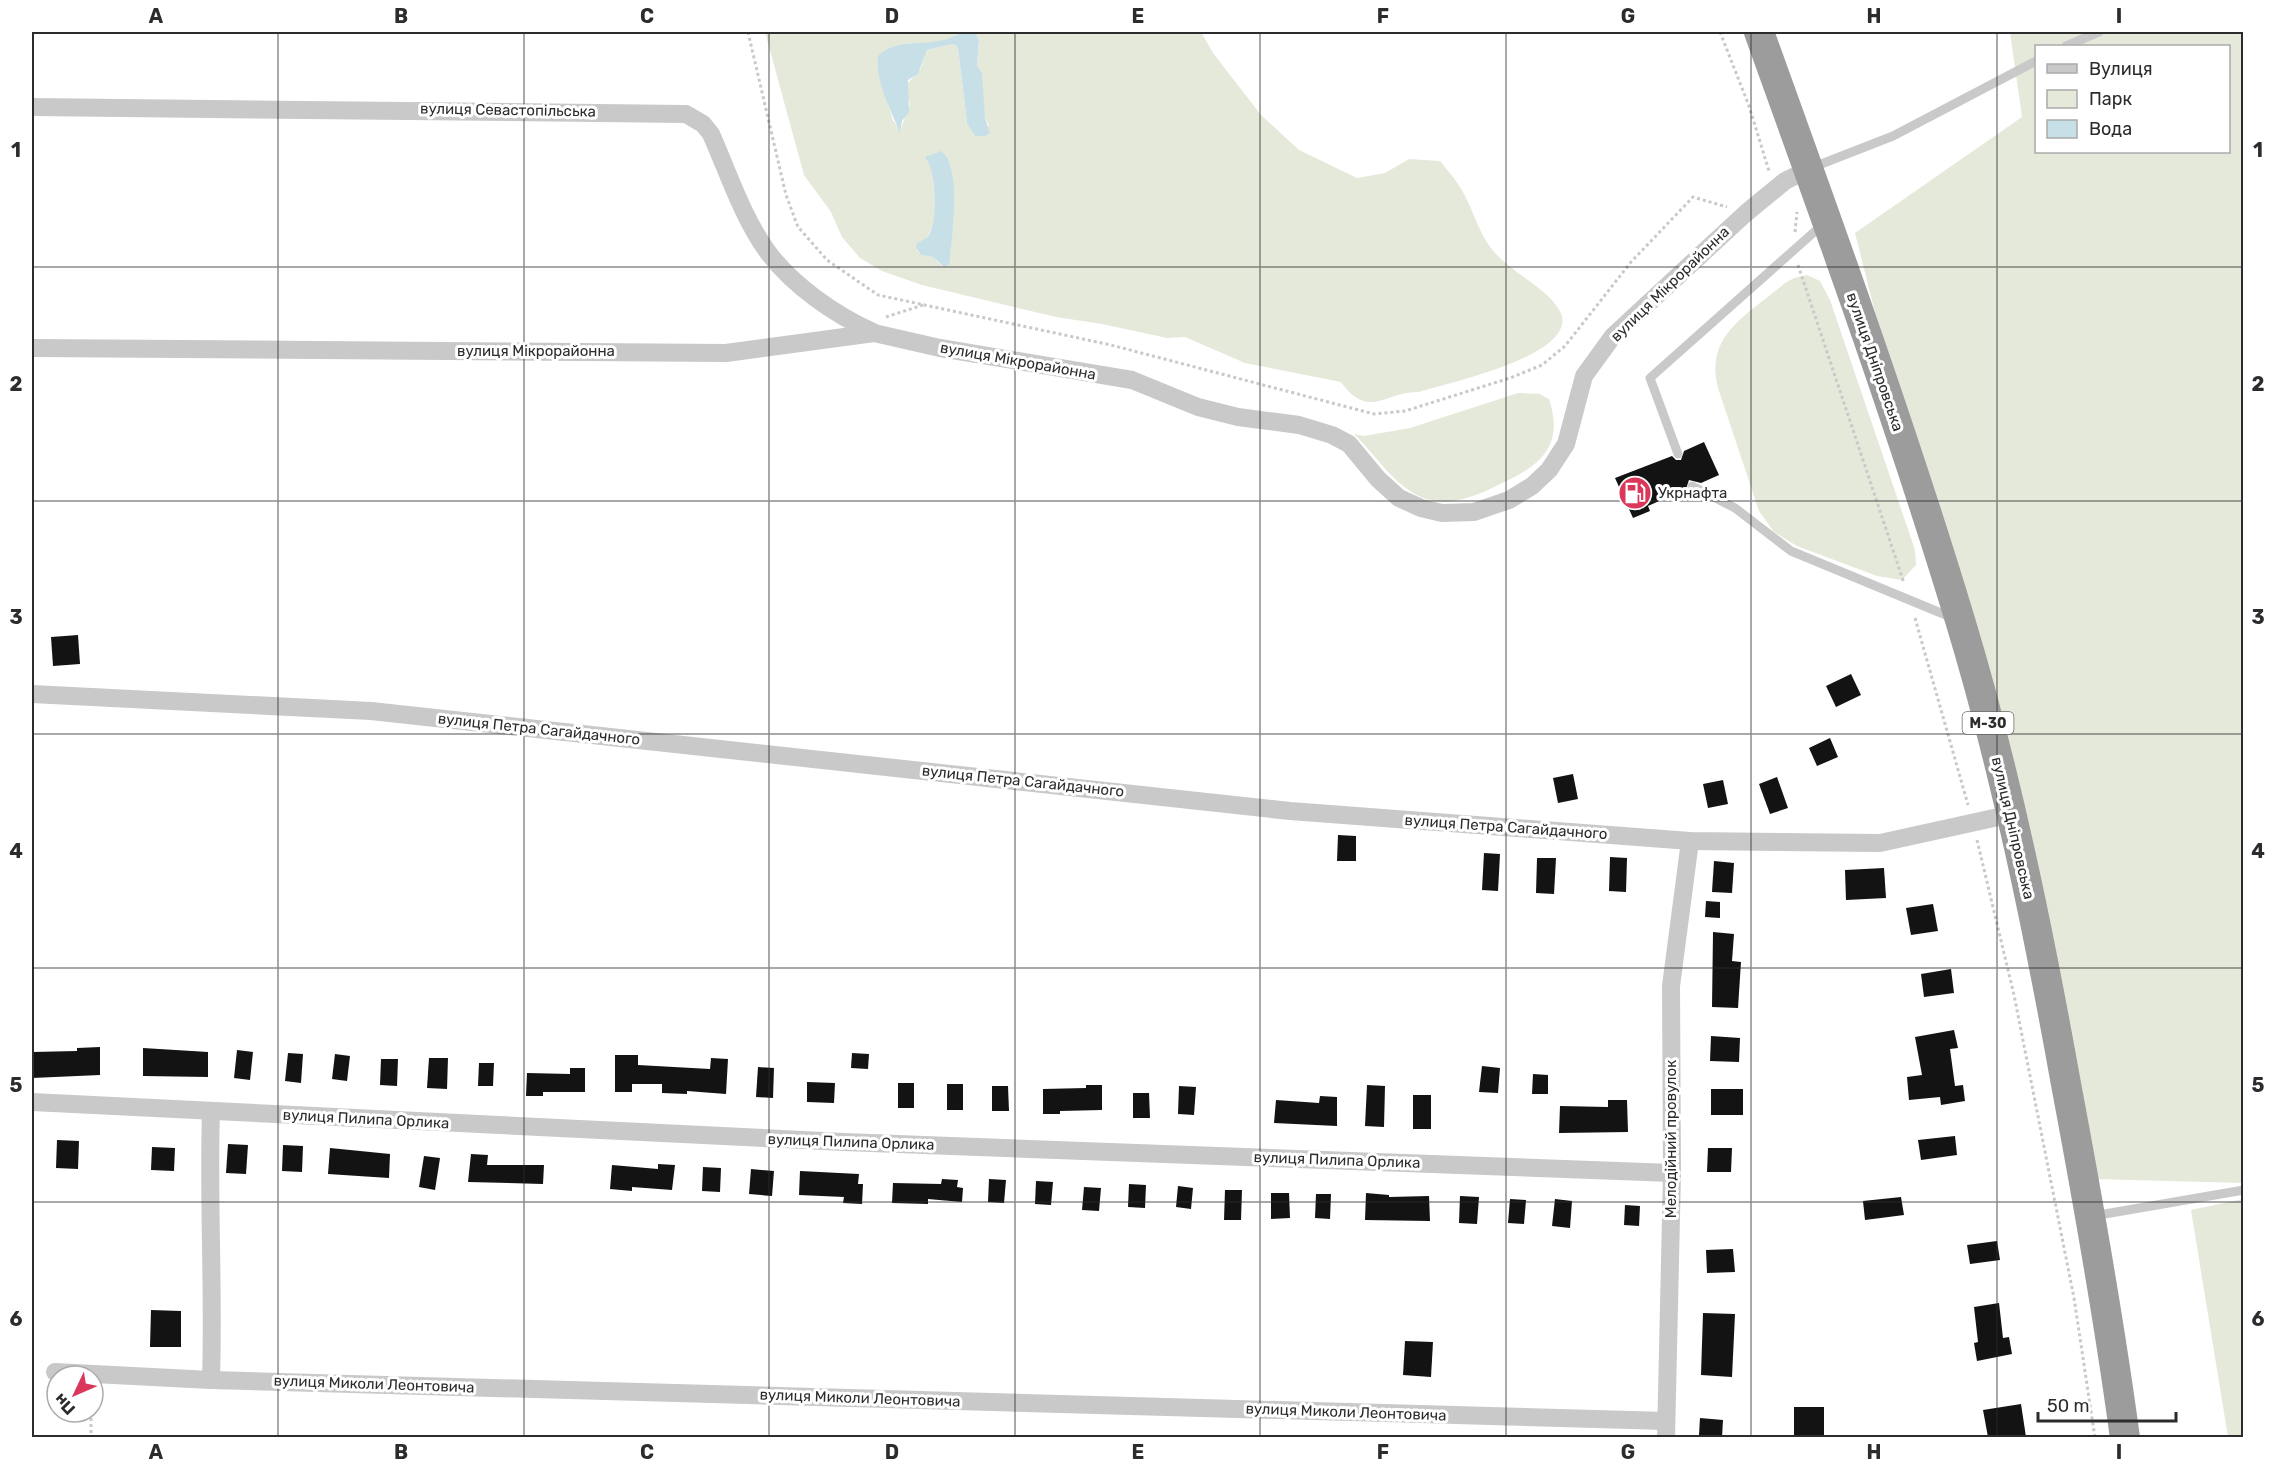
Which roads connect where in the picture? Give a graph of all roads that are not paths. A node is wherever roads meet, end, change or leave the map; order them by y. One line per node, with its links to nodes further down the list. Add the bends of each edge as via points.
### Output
1 (1759, 32): 6 (highway, вулиця Дніпровська / М-30)
2 (2099, 32): 3 (lane)
3 (2068, 45)
4 (2035, 62): 6 (lane, via 1893,136)
5 (32, 106): 8 (street, вулиця Севастопільська, via 687,114 711,134 768,251 810,292)
6 (1809, 169): 7 (highway, вулиця Дніпровська / М-30); 8 (street, вулиця Мікрорайонна, via 1776,188 1746,213 1613,336 1584,376 1566,444 1549,470 1509,500 1474,512 1442,513 1399,498 1349,444 1299,425 1198,407 1132,380 963,352)
7 (1827, 222): 10 (lane, via 1650,378); 12 (highway, вулиця Дніпровська / М-30)
8 (865, 329): 9 (street, вулиця Мікрорайонна, via 726,353)
9 (32, 348)
10 (1678, 454)
11 (1692, 486): 12 (lane, via 1735,508 1791,551)
12 (1960, 622): 14 (highway, вулиця Дніпровська / М-30)
13 (32, 694): 15 (street, вулиця Петра Сагайдачного, via 371,711 1290,810)
14 (2012, 814): 15 (street, вулиця Петра Сагайдачного, via 1880,843); 20 (highway, вулиця Дніпровська / М-30)
15 (1690, 841): 18 (street, Мелодійний провулок, via 1671,986)
16 (32, 1102): 17 (street, вулиця Пилипа Орлика)
17 (211, 1111): 18 (street, вулиця Пилипа Орлика, via 844,1142); 22 (street)
18 (1672, 1173): 23 (street, Мелодійний провулок)
19 (2244, 1190): 20 (lane)
20 (2091, 1216): 24 (highway, вулиця Дніпровська / М-30)
21 (105, 1375): 22 (street, вулиця Миколи Леонтовича)
22 (212, 1380): 23 (street, вулиця Миколи Леонтовича)
23 (1666, 1429)
24 (2125, 1437)

